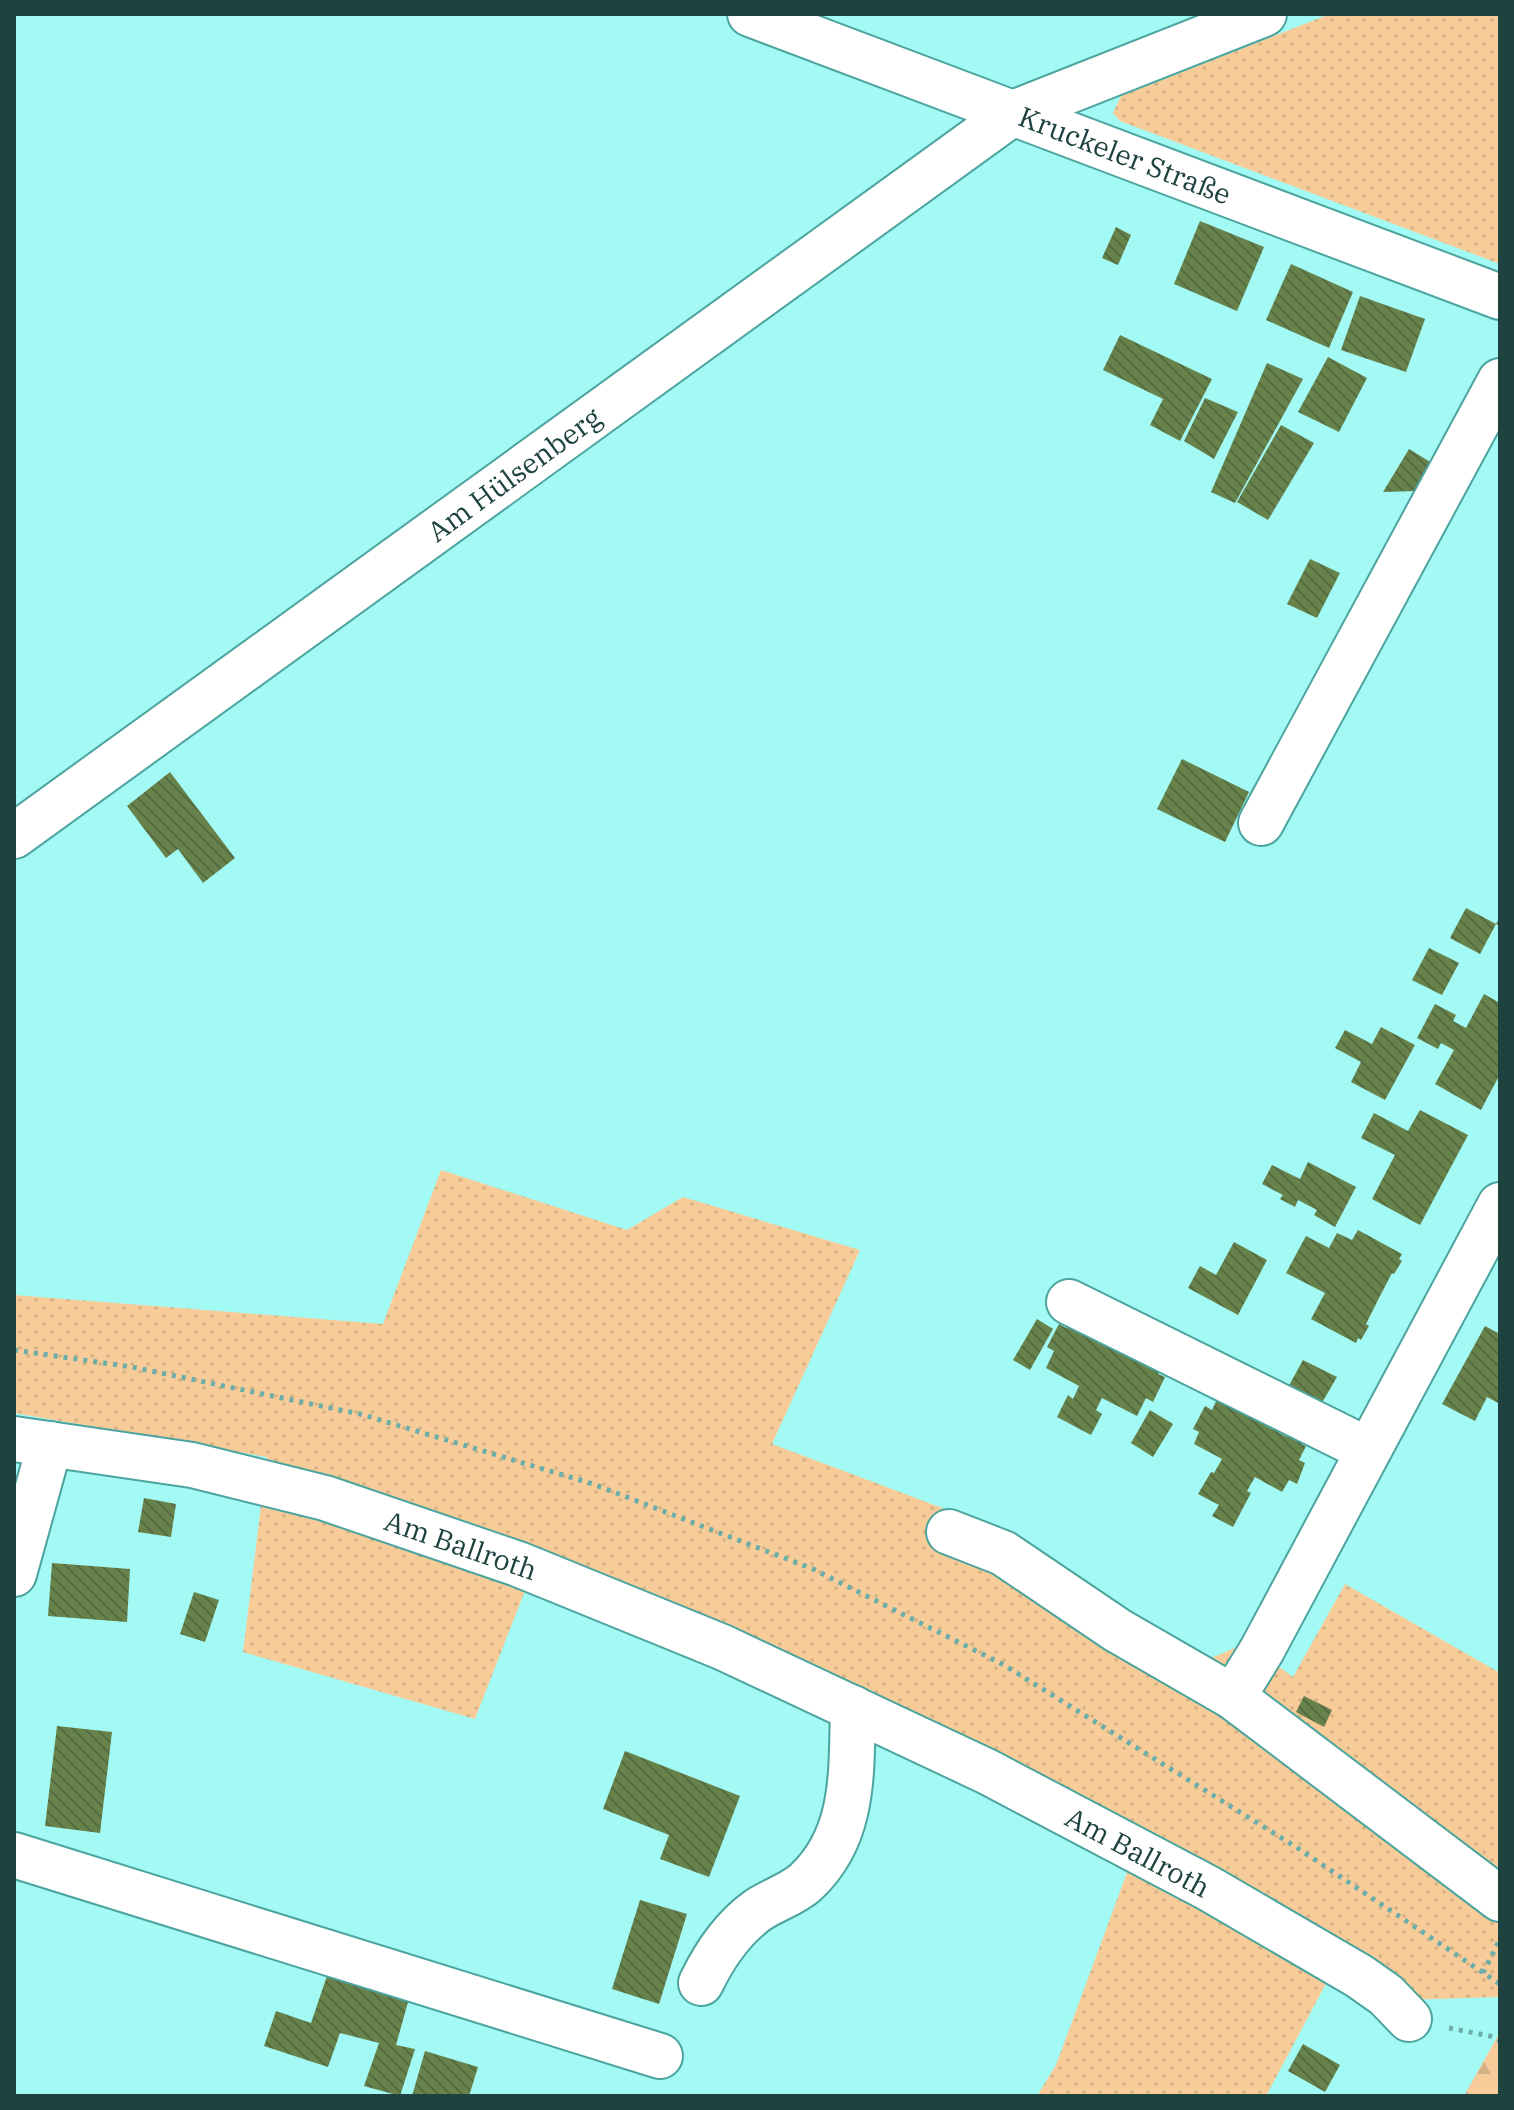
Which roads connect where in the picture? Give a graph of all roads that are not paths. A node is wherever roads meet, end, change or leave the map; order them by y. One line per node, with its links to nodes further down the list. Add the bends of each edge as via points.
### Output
1 (750, 14): 3 (street, Kruckeler Straße)
2 (1264, 14): 3 (street, Am Hülsenberg)
3 (1013, 113): 4 (street, Kruckeler Straße); 7 (street, Am Hülsenberg)
4 (1500, 297)
5 (1500, 381): 6 (street)
6 (1261, 823)
7 (14, 836)
8 (1500, 1205): 11 (street)
9 (1069, 1302): 11 (street)
10 (32, 1442): 13 (street, Am Ballroth); 15 (street, Am Ballroth, via 192,1465 325,1498 518,1564 722,1647)
11 (1368, 1450): 14 (street)
12 (949, 1532): 14 (street, via 1003,1553 1117,1630)
13 (14, 1574)
14 (1233, 1697): 17 (street)
15 (853, 1708): 18 (street, via 845,1821 831,1852 805,1883 756,1912 716,1954); 19 (street, Am Ballroth, via 1208,1888 1359,1976)
16 (14, 1855): 20 (street)
17 (1500, 1899)
18 (701, 1983)
19 (1409, 2019)
20 (660, 2056)

